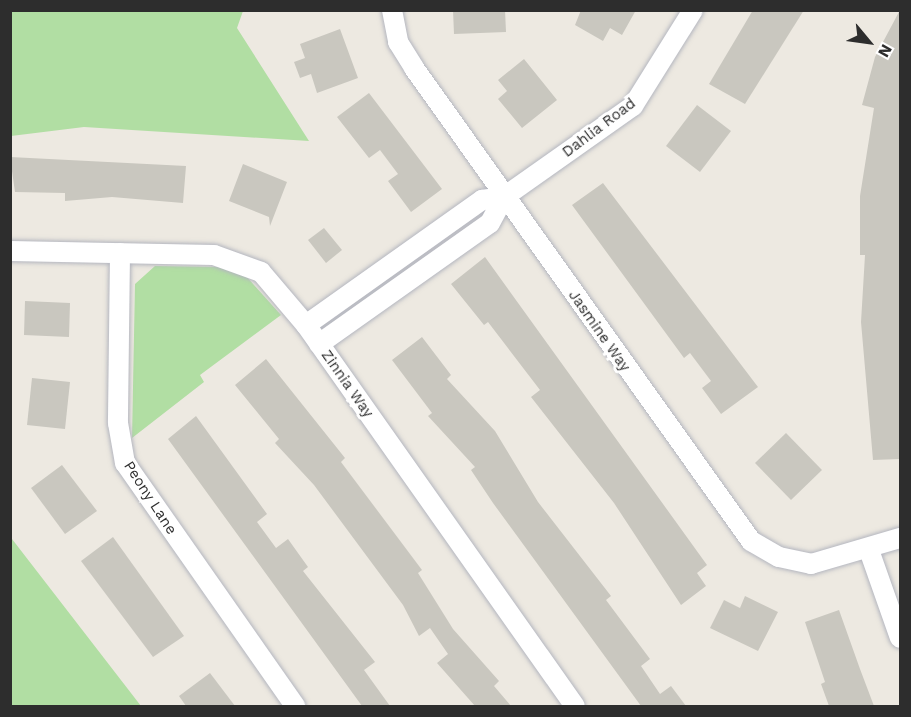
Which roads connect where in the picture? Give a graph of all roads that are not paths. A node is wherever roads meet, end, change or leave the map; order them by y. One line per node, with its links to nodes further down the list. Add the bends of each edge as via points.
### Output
1 (392, 10): 3 (street, Jasmine Way, via 405,54)
2 (693, 10): 3 (street, Dahlia Road, via 633,106)
3 (504, 196): 6 (street, Dahlia Road, via 482,200); 7 (street, Dahlia Road, via 490,223); 9 (street, Jasmine Way, via 751,541 779,557 812,564)
4 (10, 251): 5 (street, Zinnia Way)
5 (120, 253): 6 (street, Zinnia Way, via 203,254 244,263 275,286); 11 (street, Peony Lane, via 118,423 125,463)
6 (306, 325): 7 (street, Zinnia Way)
7 (319, 344): 12 (street, Zinnia Way)
8 (900, 538): 9 (street, Jasmine Way)
9 (869, 550): 10 (street)
10 (900, 638)
11 (295, 706)
12 (575, 706)

